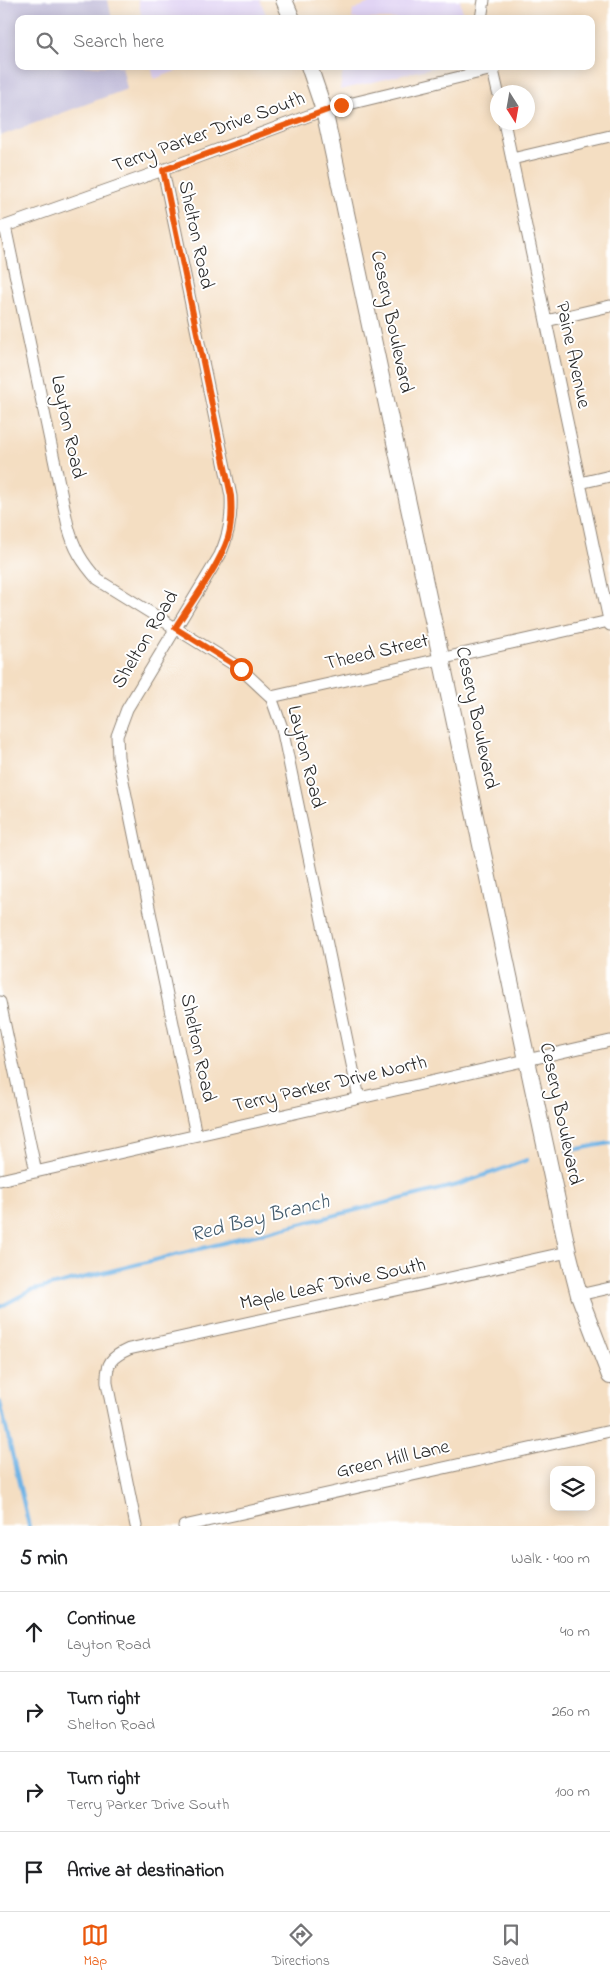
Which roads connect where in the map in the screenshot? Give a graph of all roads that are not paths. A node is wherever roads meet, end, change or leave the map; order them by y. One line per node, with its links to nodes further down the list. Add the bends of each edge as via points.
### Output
1 (284, 0): 3 (main road)
2 (484, 0): 4 (street)
3 (290, 15)
4 (482, 15)
5 (310, 70): 9 (main road, Cesery Boulevard)
6 (484, 70): 9 (street, Terry Parker Drive South)
7 (492, 70): 8 (street)
8 (496, 85)
9 (324, 110): 13 (street, Terry Parker Drive South); 21 (main road, Cesery Boulevard)
10 (506, 130): 12 (street, Paine Avenue)
11 (610, 136): 12 (street)
12 (512, 160): 16 (street, Paine Avenue)
13 (163, 170): 14 (street, Terry Parker Drive South); 20 (street, Shelton Road, via 231,496 232,515 220,555)
14 (3, 227): 20 (street, Layton Road, via 73,545 98,580)
15 (610, 306): 16 (street)
16 (546, 321): 18 (street, Paine Avenue)
17 (610, 476): 18 (street)
18 (580, 483): 19 (street, Paine Avenue)
19 (610, 623): 21 (street, Theed Street)
20 (175, 628): 22 (street, Layton Road, via 241,669); 27 (street, Shelton Road, via 127,709 117,736 118,757)
21 (442, 658): 22 (street, Theed Street); 25 (main road, Cesery Boulevard)
22 (271, 697): 26 (street, Layton Road, via 282,728)
23 (0, 1002): 28 (street)
24 (610, 1041): 25 (street, Terry Parker Drive North)
25 (527, 1060): 26 (street, Terry Parker Drive North); 30 (main road, Cesery Boulevard)
26 (359, 1098): 27 (street, Terry Parker Drive North)
27 (196, 1135): 28 (street, Terry Parker Drive North)
28 (36, 1172): 29 (street, Terry Parker Drive North)
29 (0, 1180)
30 (568, 1252): 32 (main road, Cesery Boulevard); 35 (street, Maple Leaf Drive South, via 117,1354 106,1370 107,1383)
31 (610, 1288): 32 (street)
32 (578, 1295): 33 (main road, Cesery Boulevard)
33 (610, 1376)
34 (610, 1432): 36 (street, Green Hill Lane)
35 (136, 1526)
36 (184, 1526)

